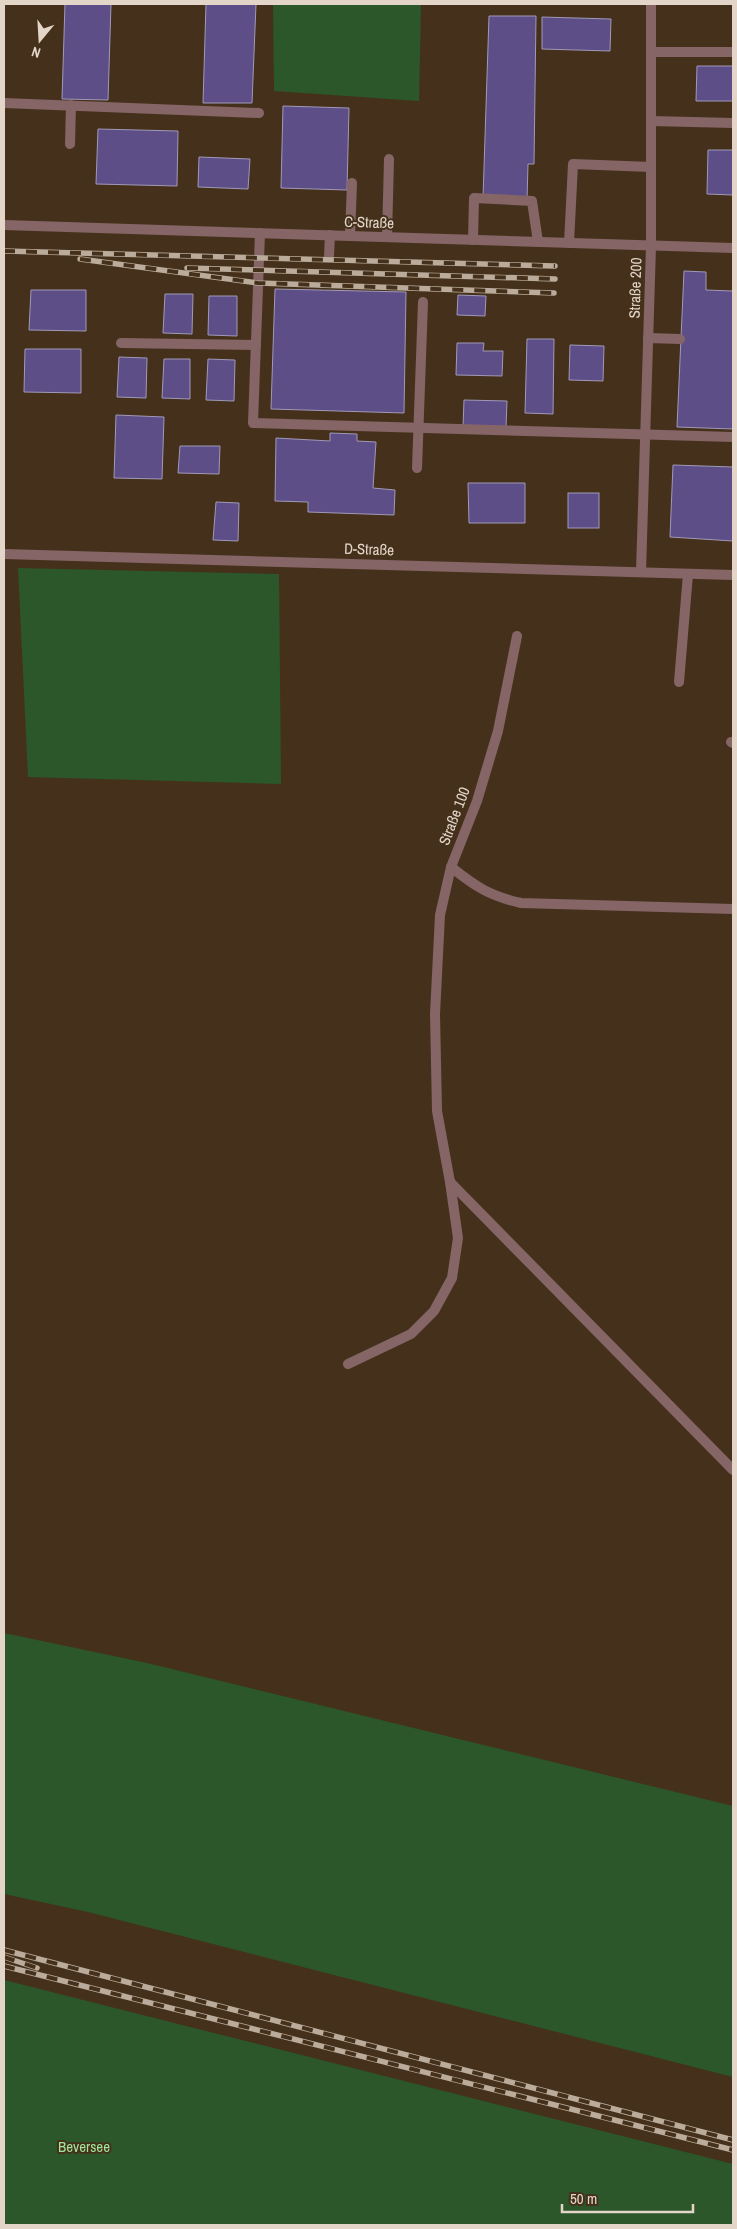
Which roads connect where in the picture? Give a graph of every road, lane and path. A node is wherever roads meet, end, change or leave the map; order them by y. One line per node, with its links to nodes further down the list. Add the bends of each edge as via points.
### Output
1 (651, 4): 2 (lane, Straße 200)
2 (651, 52): 3 (lane); 7 (lane, Straße 200)
3 (733, 52)
4 (4, 103): 5 (lane)
5 (71, 106): 6 (lane); 9 (lane)
6 (259, 113)
7 (651, 121): 8 (lane); 11 (lane, Straße 200)
8 (733, 123)
9 (70, 144)
10 (389, 159): 17 (lane)
11 (651, 167): 20 (lane, via 573,164); 21 (lane, Straße 200)
12 (352, 184): 16 (lane)
13 (4, 225): 14 (lane, C-Straße)
14 (260, 233): 15 (lane, C-Straße); 28 (lane)
15 (330, 235): 16 (lane, C-Straße); 23 (lane)
16 (350, 236): 17 (lane, C-Straße)
17 (387, 237): 18 (lane, C-Straße)
18 (473, 240): 19 (lane, C-Straße); 19 (lane, via 474,198 532,201)
19 (538, 242): 20 (lane, C-Straße)
20 (569, 243): 21 (lane, C-Straße)
21 (651, 246): 22 (lane, C-Straße); 25 (lane, Straße 200)
22 (733, 248)
23 (329, 256)
24 (423, 302): 29 (lane)
25 (648, 338): 26 (lane); 30 (lane, Straße 200)
26 (680, 339)
27 (121, 343): 28 (lane)
28 (256, 345): 29 (lane, via 253,423)
29 (418, 428): 30 (lane); 32 (lane)
30 (645, 435): 31 (lane); 34 (lane, Straße 200)
31 (733, 437)
32 (417, 468)
33 (4, 554): 34 (lane, D-Straße)
34 (641, 572): 35 (lane, D-Straße)
35 (688, 574): 36 (lane, D-Straße); 38 (lane)
36 (733, 575)
37 (517, 636): 39 (lane, Straße 100, via 498,731 477,801)
38 (679, 682)
39 (450, 867): 40 (lane, Straße 100, via 474,886 498,898 522,904); 41 (lane, via 440,915 435,1014 437,1110)
40 (733, 909)
41 (450, 1182): 42 (lane, via 458,1238 452,1278 434,1311 411,1334); 43 (lane)
42 (348, 1364)
43 (733, 1470)

